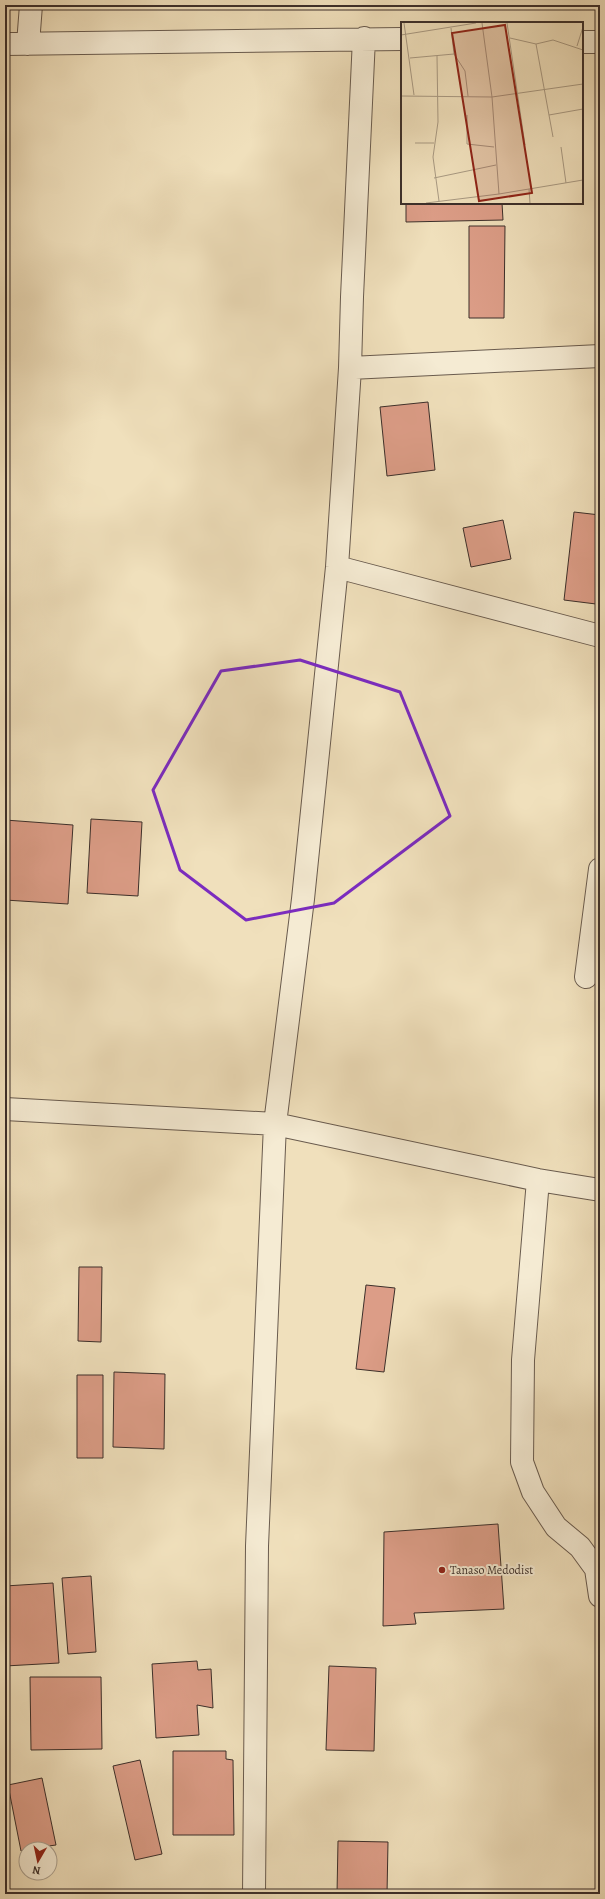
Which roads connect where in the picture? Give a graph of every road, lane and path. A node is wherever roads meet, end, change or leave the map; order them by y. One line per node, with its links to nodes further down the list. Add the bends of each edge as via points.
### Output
1 (31, 5): 7 (street)
2 (364, 38): 3 (street); 7 (street); 9 (street)
3 (401, 39)
4 (583, 42): 5 (street)
5 (600, 42)
6 (5, 44): 7 (street)
7 (28, 44)
8 (600, 356): 9 (street)
9 (350, 368): 10 (street)
10 (337, 567): 11 (street); 15 (street, via 303,899)
11 (600, 636)
12 (600, 869): 13 (street)
13 (586, 977)
14 (5, 1109): 15 (street)
15 (275, 1124): 16 (street); 19 (street, via 257,1546)
16 (538, 1180): 17 (street); 18 (street, via 523,1360 522,1462 533,1492 556,1527 580,1547 596,1569)
17 (600, 1190)
18 (600, 1596)
19 (254, 1894)

